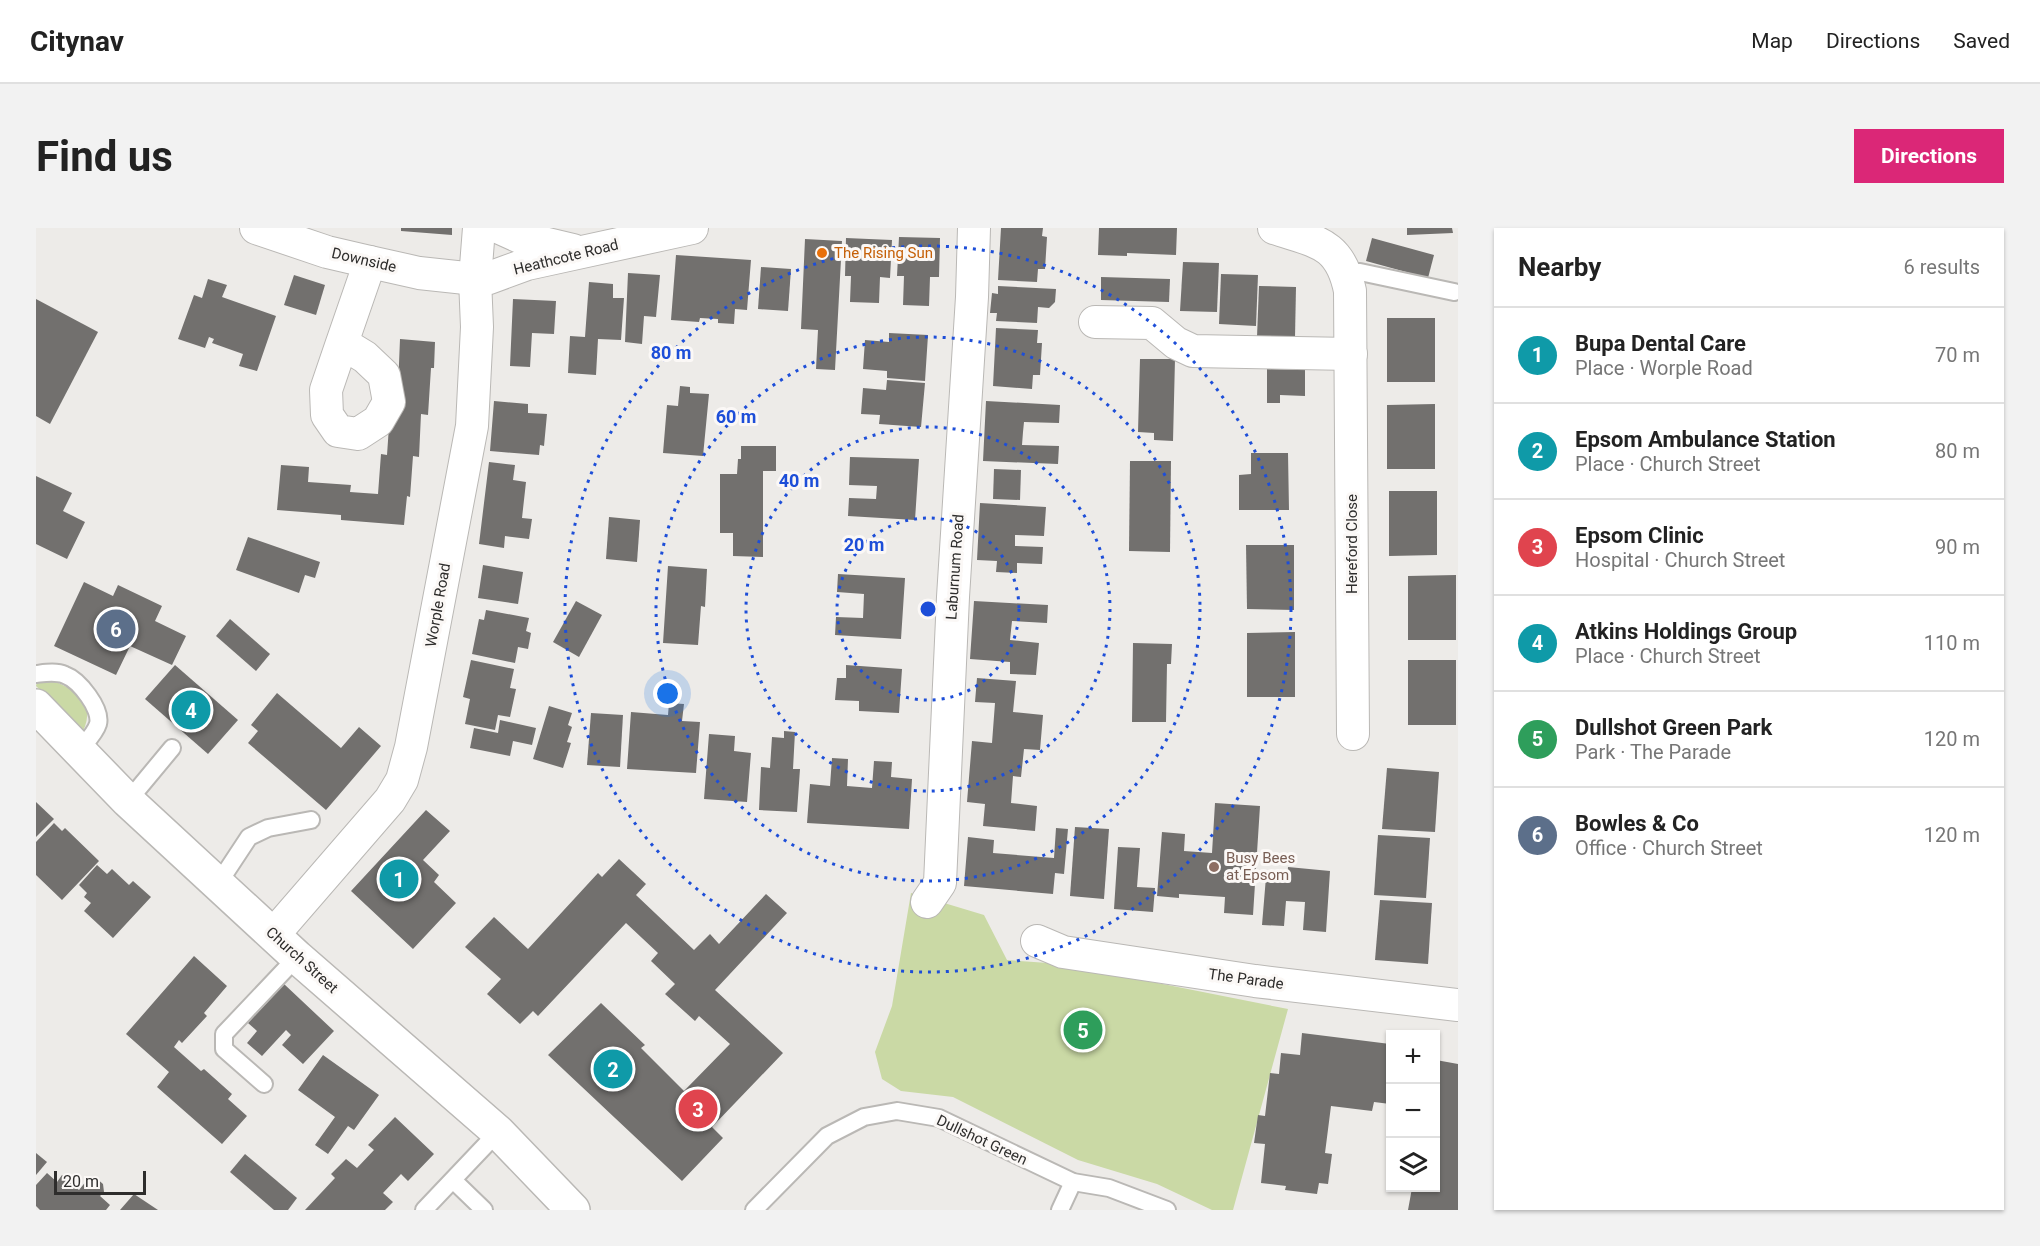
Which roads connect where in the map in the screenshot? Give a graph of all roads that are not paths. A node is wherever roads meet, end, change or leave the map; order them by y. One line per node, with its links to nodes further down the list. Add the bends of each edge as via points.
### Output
1 (256, 228): 8 (street, Downside)
2 (479, 228): 10 (street, Worple Road)
3 (500, 228): 7 (street, via 522,238)
4 (692, 228): 7 (street, Heathcote Road)
5 (974, 228): 23 (street, Laburnum Road, via 940,883)
6 (1274, 228): 9 (street, Hereford Close, via 1326,247 1339,258)
7 (579, 252): 10 (street, Heathcote Road)
8 (370, 262): 10 (street, Downside, via 418,273); 13 (street)
9 (1346, 272): 11 (lane); 14 (street, Hereford Close)
10 (475, 279): 24 (street, Worple Road, via 472,426 402,780 390,800)
11 (1454, 292)
12 (1095, 322): 14 (street, via 1152,323 1193,351)
13 (342, 343)
14 (1351, 354): 17 (street, Hereford Close)
15 (36, 674): 19 (lane, via 65,675 93,702 99,716 96,730)
16 (38, 711): 19 (main road, Church Street)
17 (1353, 734)
18 (172, 748): 20 (lane)
19 (78, 752): 20 (main road, Church Street)
20 (128, 801): 22 (main road, Church Street)
21 (310, 820): 22 (lane, via 268,828 249,837)
22 (218, 884): 24 (main road, Church Street)
23 (927, 902)
24 (274, 934): 26 (main road, Church Street)
25 (1037, 940): 27 (street, The Parade, via 1063,952 1255,981)
26 (297, 957): 28 (lane, via 224,1034 224,1049); 29 (main road, Church Street)
27 (1458, 1005)
28 (264, 1084)
29 (498, 1132): 30 (lane); 34 (main road, Church Street)
30 (453, 1180): 32 (lane); 33 (lane)
31 (1073, 1182): 35 (lane, Dullshot Green, via 939,1118 897,1111 864,1117 827,1136); 36 (lane); 37 (lane, Dullshot Green, via 1109,1188)
32 (424, 1210)
33 (484, 1210)
34 (572, 1210)
35 (754, 1210)
36 (1060, 1210)
37 (1167, 1210)

